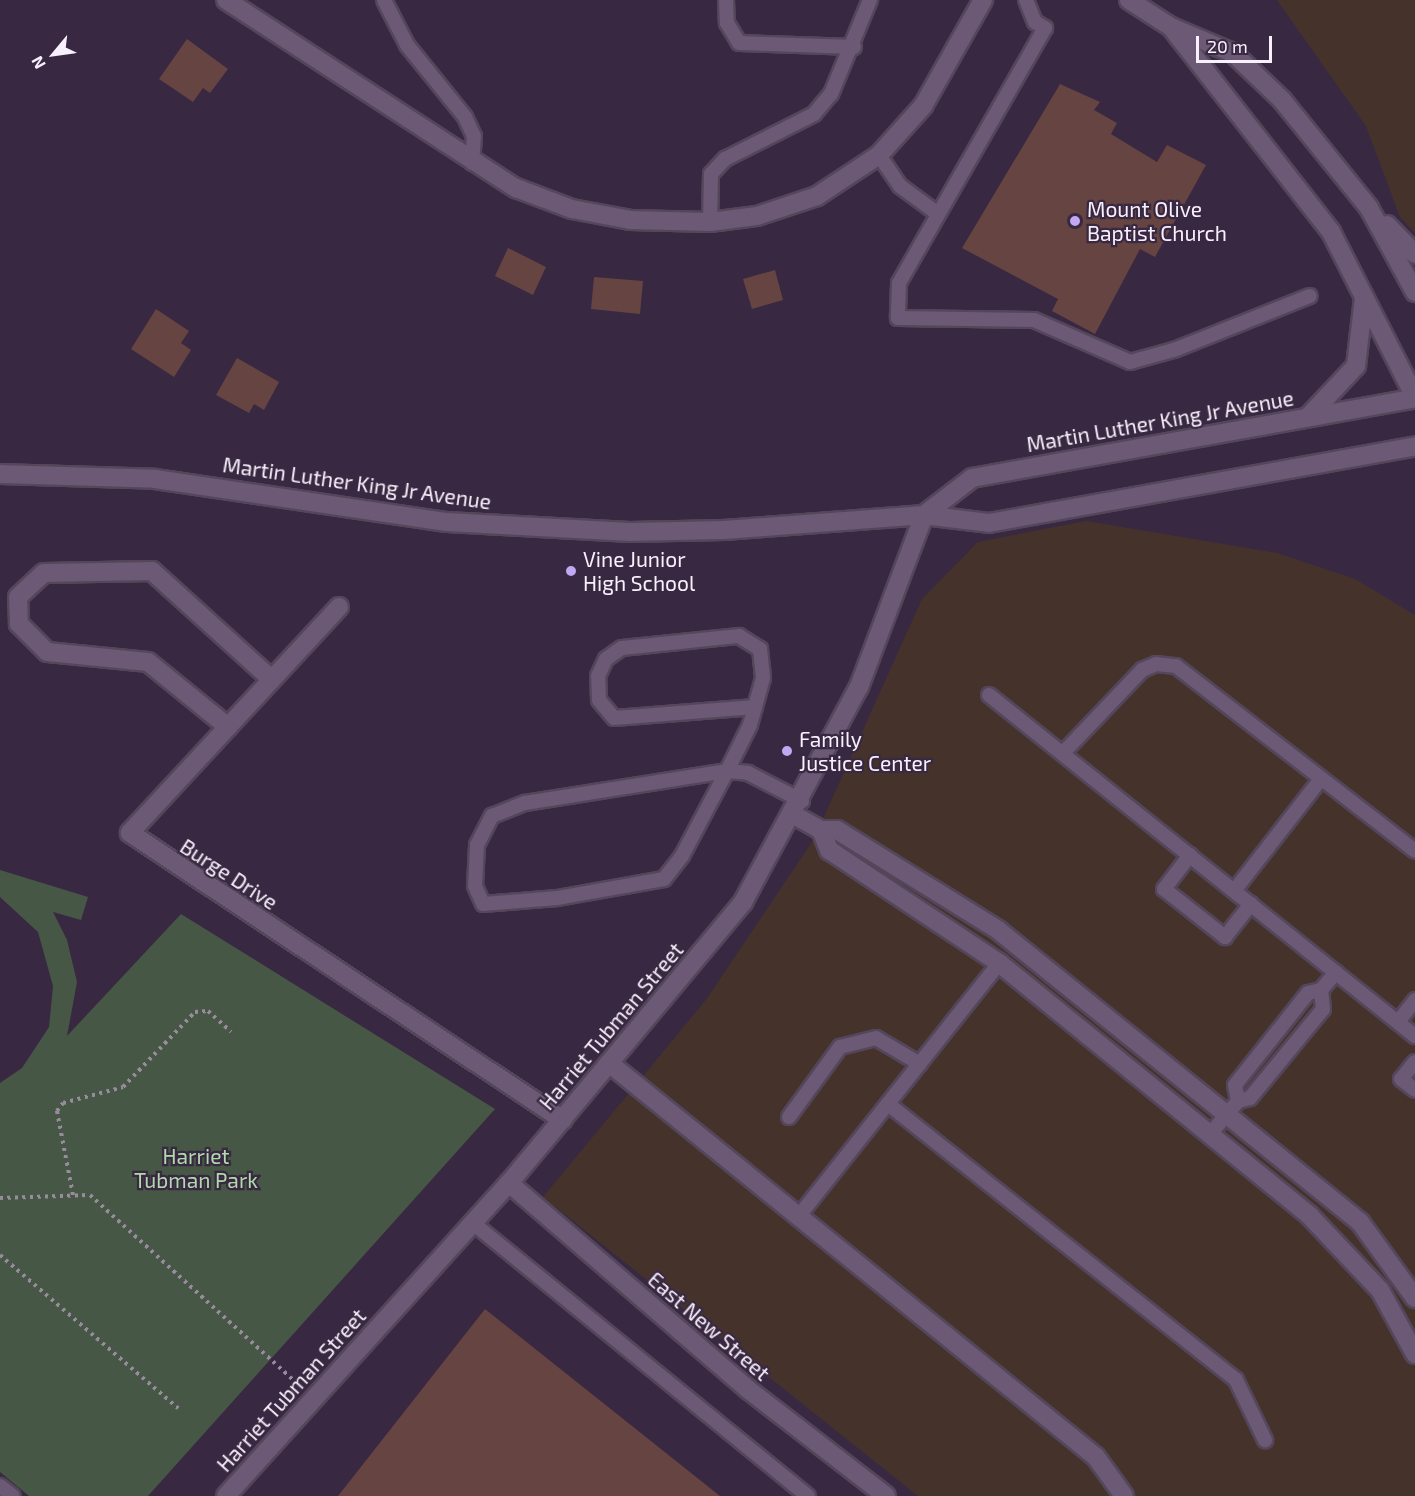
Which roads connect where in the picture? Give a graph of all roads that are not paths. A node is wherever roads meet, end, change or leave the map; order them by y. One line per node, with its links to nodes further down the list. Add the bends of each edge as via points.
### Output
1 (226, 0): 11 (street, via 399,108)
2 (384, 0): 11 (lane, via 407,45 465,117 474,136)
3 (726, 0): 9 (lane, via 727,23 739,43)
4 (870, 0): 9 (lane)
5 (983, 0): 10 (street, via 923,106)
6 (1026, 0): 13 (lane, via 1035,21 1045,28)
7 (1129, 0): 8 (street)
8 (1172, 27): 12 (street, via 1233,53 1327,149); 17 (street, via 1293,177)
9 (854, 47): 14 (lane, via 831,94 814,114 724,159 711,174)
10 (879, 155): 13 (lane, via 900,186); 14 (street, via 817,196 757,216)
11 (472, 163): 14 (street, via 572,209 630,220)
12 (1369, 208): 15 (street); 16 (street)
13 (938, 214): 18 (lane, via 899,283 898,318 1034,320 1130,362 1174,350)
14 (710, 222)
15 (1415, 254)
16 (1415, 292)
17 (1365, 293): 19 (street); 20 (street, via 1356,366)
18 (1310, 296)
19 (1415, 398): 20 (street, Martin Luther King Jr Avenue)
20 (1309, 416): 23 (street, Martin Luther King Jr Avenue, via 972,478)
21 (1415, 446): 23 (street, Martin Luther King Jr Avenue, via 989,523)
22 (0, 474): 23 (street, Martin Luther King Jr Avenue, via 155,479 447,522 553,529 724,530)
23 (924, 515): 32 (street, Harriet Tubman Street, via 859,687)
24 (339, 606): 25 (street, Burge Drive)
25 (271, 679): 28 (street, Burge Drive); 28 (street, via 152,571 44,573 18,597 19,624 47,652 148,662)
26 (989, 695): 29 (lane)
27 (755, 707): 27 (lane, via 763,678 760,649 739,636 622,648 606,659 598,676 599,700 614,718); 30 (lane)
28 (228, 726): 51 (street, Burge Drive, via 130,833)
29 (1063, 753): 31 (lane, via 1142,670 1156,664 1176,666); 35 (lane)
30 (727, 771): 30 (lane, via 525,803 492,816 477,845 475,886 483,904 557,898 664,879); 32 (lane, via 748,773)
31 (1321, 779): 34 (lane); 36 (lane)
32 (798, 808): 33 (street); 45 (street, Harriet Tubman Street, via 742,902)
33 (821, 830): 38 (street, via 829,850); 49 (street, via 837,830 998,930)
34 (1415, 851)
35 (1190, 855): 36 (lane); 37 (lane, via 1164,889 1225,937)
36 (1234, 891): 37 (lane)
37 (1251, 904): 39 (lane)
38 (999, 963): 46 (lane); 52 (street)
39 (1336, 972): 40 (lane); 42 (lane)
40 (1321, 990): 49 (lane, via 1308,993 1235,1085); 49 (lane, via 1323,1009 1250,1098)
41 (1415, 1000): 42 (lane)
42 (1398, 1022): 43 (lane)
43 (1415, 1036)
44 (1415, 1062): 47 (lane, via 1401,1079)
45 (609, 1063): 51 (street, Harriet Tubman Street); 54 (street)
46 (920, 1064): 48 (lane); 50 (lane, via 876,1038 840,1047)
47 (1415, 1090)
48 (888, 1104): 54 (lane); 58 (lane, via 1236,1380)
49 (1232, 1108): 52 (lane); 56 (street, via 1359,1222)
50 (789, 1117)
51 (563, 1120): 53 (street, Harriet Tubman Street)
52 (1210, 1133): 57 (street, via 1353,1257 1380,1290)
53 (509, 1183): 55 (street, Harriet Tubman Street); 63 (street, East New Street, via 749,1390)
54 (798, 1217): 64 (street, via 1096,1457)
55 (473, 1223): 61 (street, Harriet Tubman Street); 62 (lane)
56 (1415, 1298)
57 (1415, 1354)
58 (1265, 1440)
59 (0, 1486): 60 (lane)
60 (13, 1496)
61 (226, 1496)
62 (808, 1496)
63 (886, 1496)
64 (1124, 1496)

